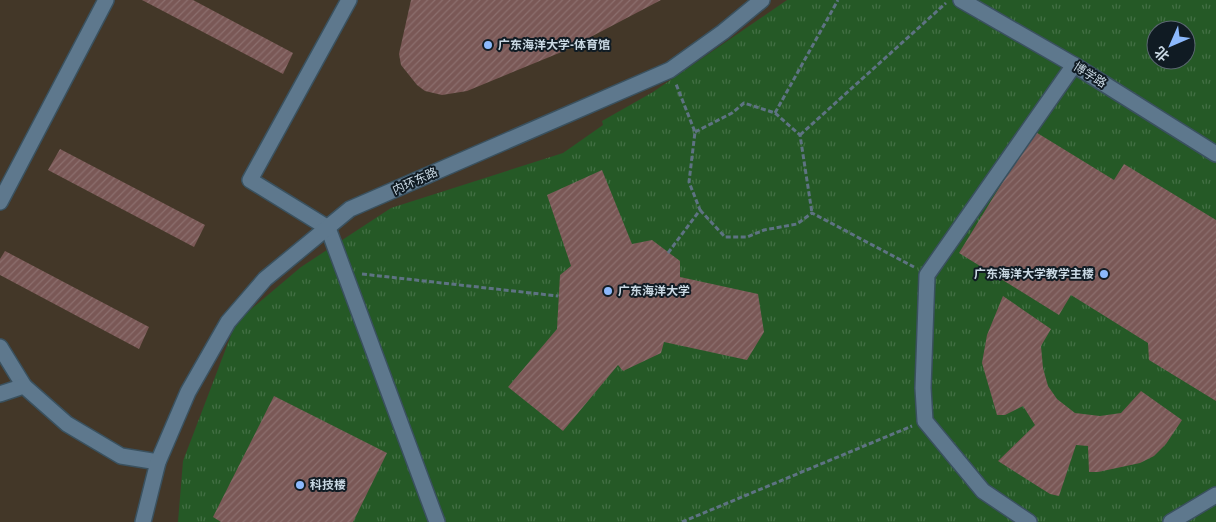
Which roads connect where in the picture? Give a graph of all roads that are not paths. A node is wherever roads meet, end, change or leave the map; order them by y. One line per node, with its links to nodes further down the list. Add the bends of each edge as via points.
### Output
1 (106, 0): 7 (street)
2 (349, 0): 8 (street, via 250,180)
3 (762, 0): 8 (street, 内环东路, via 670,70 350,209)
4 (961, 0): 5 (street, 博学路)
5 (1074, 65): 6 (street, 博学路); 16 (street, via 927,275 925,421 983,491)
6 (1216, 154)
7 (0, 202)
8 (328, 228): 12 (street, 内环东路, via 265,279 228,322 188,392); 15 (street)
9 (0, 347): 10 (street)
10 (24, 386): 11 (street); 12 (street, via 67,424 121,456)
11 (0, 394)
12 (158, 462): 14 (street, 内环东路)
13 (1216, 495): 17 (street)
14 (143, 522)
15 (437, 522)
16 (1029, 522)
17 (1171, 522)

